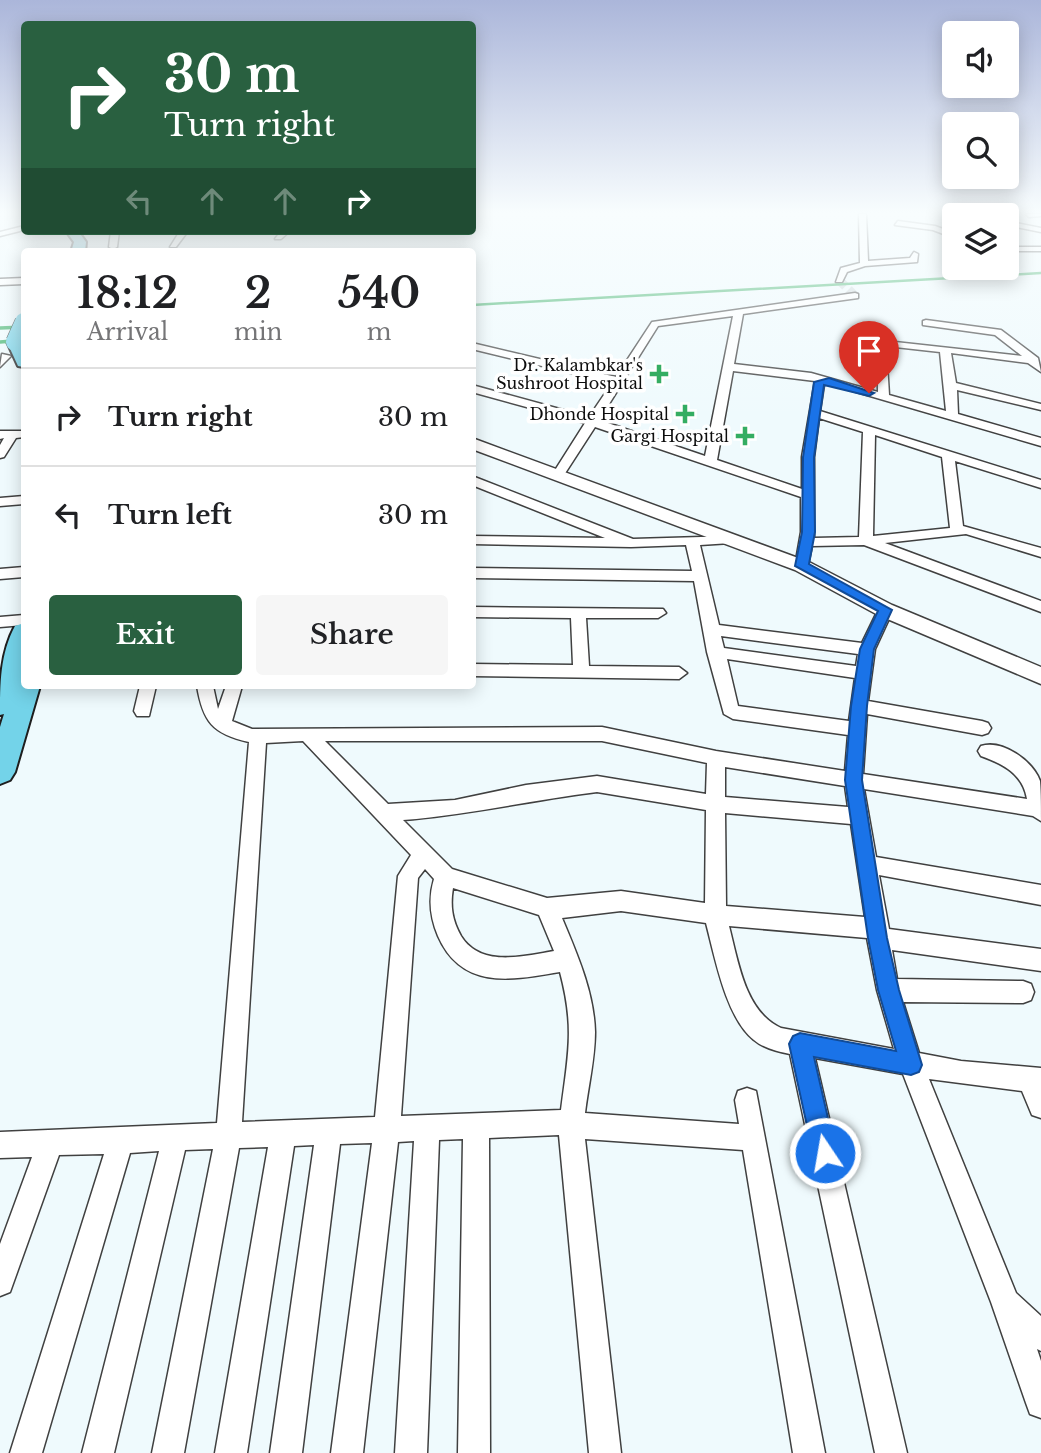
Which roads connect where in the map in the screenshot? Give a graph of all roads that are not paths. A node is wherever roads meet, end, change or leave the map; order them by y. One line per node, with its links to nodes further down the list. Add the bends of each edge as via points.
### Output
1 (855, 296): 2 (street)
2 (739, 311): 9 (street); 11 (street, via 657,323)
3 (926, 323): 8 (street, via 998,332)
4 (21, 328): 7 (main road, bridge)
5 (476, 347): 11 (street)
6 (944, 351): 8 (street); 13 (street); 15 (street, via 881,342)
7 (7, 354)
8 (1036, 359): 10 (street)
9 (728, 367): 12 (street); 26 (street)
10 (1041, 369)
11 (619, 380): 19 (street)
12 (823, 380): 15 (street); 17 (street)
13 (951, 385): 16 (street); 18 (street)
14 (476, 389): 19 (street)
15 (884, 397): 18 (street)
16 (1041, 407)
17 (813, 412): 20 (street); 30 (street)
18 (952, 416): 22 (street)
19 (593, 422): 26 (street); 27 (street)
20 (869, 430): 25 (street); 37 (street)
21 (12, 435): 24 (street)
22 (1041, 442)
23 (476, 444): 27 (street)
24 (0, 454)
25 (948, 455): 29 (street); 33 (street)
26 (710, 462): 30 (street)
27 (558, 475): 34 (street)
28 (476, 482): 38 (street)
29 (1041, 484)
30 (808, 495): 39 (street)
31 (21, 500): 32 (street)
32 (0, 502)
33 (957, 531): 37 (street); 40 (street, via 967,530)
34 (731, 539): 36 (street); 41 (street)
35 (476, 540): 38 (street)
36 (692, 541): 38 (street); 45 (street)
37 (866, 541): 39 (street); 46 (street)
38 (631, 542)
39 (807, 542): 41 (street)
40 (1041, 553)
41 (802, 566): 47 (street)
42 (21, 572): 44 (street)
43 (476, 573): 45 (street)
44 (0, 574)
45 (698, 576): 53 (street)
46 (1041, 607)
47 (885, 610): 55 (street); 61 (street)
48 (476, 612): 49 (street)
49 (578, 613): 50 (street); 58 (street)
50 (658, 613)
51 (21, 620): 52 (street)
52 (0, 622)
53 (710, 629): 55 (street); 56 (street)
54 (21, 641): 66 (main road)
55 (867, 649): 60 (street)
56 (715, 652): 60 (street); 71 (street, via 733,712)
57 (476, 670): 58 (street)
58 (580, 671): 59 (street)
59 (679, 673)
60 (863, 673): 67 (street)
61 (1041, 676)
62 (26, 689): 76 (main road)
63 (148, 689): 68 (street)
64 (206, 689): 69 (street, via 210,712)
65 (233, 689): 69 (street)
66 (0, 705)
67 (859, 706): 70 (street); 71 (street)
68 (143, 711)
69 (223, 723): 73 (street, via 232,731)
70 (982, 728)
71 (857, 729): 77 (street)
72 (307, 734): 73 (street); 75 (street, via 602,734); 80 (street)
73 (258, 736): 104 (street)
74 (987, 751): 79 (street, via 1017,763 1035,790)
75 (716, 758): 77 (street); 78 (street)
76 (0, 772)
77 (853, 780): 79 (street); 81 (street)
78 (716, 804): 80 (street, via 597,784 455,808); 81 (street); 87 (street)
79 (1039, 811)
80 (383, 813): 82 (street)
81 (859, 816): 83 (street)
82 (424, 854): 84 (street); 101 (street, via 408,876)
83 (866, 864): 85 (street); 88 (street)
84 (445, 876): 86 (street); 89 (street, via 439,903 444,927 454,948 468,961 501,969)
85 (1041, 895)
86 (547, 908): 87 (street, via 621,901); 89 (street)
87 (715, 915): 88 (street); 93 (street, via 732,977 751,1019 762,1032)
88 (877, 933): 90 (street); 91 (street)
89 (568, 960): 98 (street, via 581,1006 583,1034)
90 (1041, 960)
91 (888, 990): 92 (street); 94 (street)
92 (1023, 992)
93 (800, 1044): 94 (street); 124 (street)
94 (911, 1065): 95 (street); 111 (street)
95 (1035, 1079): 97 (street)
96 (747, 1100): 107 (street)
97 (1041, 1107)
98 (571, 1123): 99 (street); 107 (street); 122 (street)
99 (476, 1125): 100 (street); 121 (street)
100 (427, 1127): 101 (street); 120 (street)
101 (387, 1128): 102 (street); 119 (street)
102 (329, 1130): 103 (street); 118 (street)
103 (283, 1132): 104 (street); 117 (street)
104 (229, 1134): 105 (street); 116 (street)
105 (176, 1136): 106 (street); 115 (street)
106 (122, 1138): 108 (street); 114 (street)
107 (753, 1138): 123 (street)
108 (51, 1141): 109 (street); 110 (street)
109 (0, 1145)
110 (0, 1282)
111 (1005, 1302): 112 (street); 113 (street)
112 (1041, 1336)
113 (1041, 1403)
114 (26, 1453)
115 (99, 1453)
116 (168, 1453)
117 (231, 1453)
118 (286, 1453)
119 (347, 1453)
120 (411, 1453)
121 (474, 1453)
122 (605, 1453)
123 (809, 1453)
124 (891, 1453)

